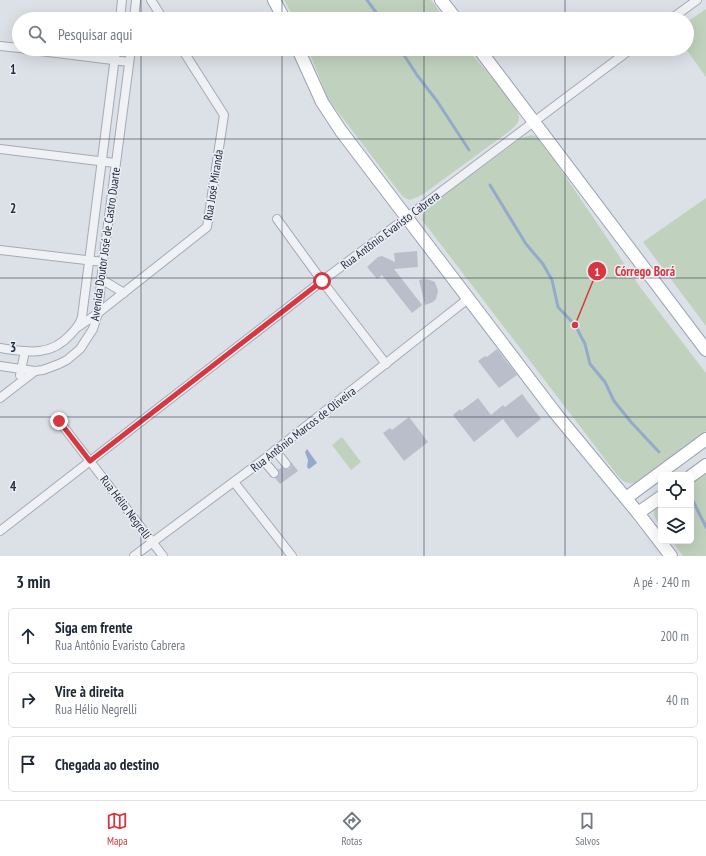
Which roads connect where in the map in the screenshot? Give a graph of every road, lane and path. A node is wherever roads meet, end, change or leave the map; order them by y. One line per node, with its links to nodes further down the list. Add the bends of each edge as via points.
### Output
1 (122, 0): 7 (street)
2 (136, 0): 8 (street)
3 (151, 0): 9 (street)
4 (274, 0): 10 (main road)
5 (441, 0): 11 (main road)
6 (697, 0): 12 (street)
7 (121, 12)
8 (135, 12)
9 (159, 12)
10 (280, 12)
11 (450, 12)
12 (681, 12)
13 (0, 46): 14 (street)
14 (12, 47)
15 (82, 56): 22 (street)
16 (115, 56): 22 (street, Avenida Doutor José de Castro Duarte)
17 (130, 56): 23 (street, Avenida Doutor José de Castro Duarte)
18 (186, 56): 35 (street, Rua José Miranda, via 224,115 207,227)
19 (301, 56): 28 (main road, via 322,102)
20 (484, 56): 24 (main road)
21 (621, 56): 24 (street, Rua Antônio Evaristo Cabrera)
22 (115, 60): 23 (street); 26 (street, Avenida Doutor José de Castro Duarte)
23 (129, 62): 27 (street, Avenida Doutor José de Castro Duarte)
24 (534, 120): 28 (street, Rua Antônio Evaristo Cabrera); 40 (main road)
25 (0, 149): 26 (street)
26 (102, 162): 27 (street); 31 (street, Avenida Doutor José de Castro Duarte)
27 (115, 163): 32 (street, Avenida Doutor José de Castro Duarte)
28 (406, 217): 34 (street, Rua Antônio Evaristo Cabrera); 36 (main road)
29 (277, 219): 34 (street)
30 (0, 250): 31 (street)
31 (89, 261): 32 (street); 38 (street, Avenida Doutor José de Castro Duarte, via 82,317)
32 (102, 262): 33 (street, Avenida Doutor José de Castro Duarte)
33 (101, 279): 35 (street); 37 (street, Avenida Doutor José de Castro Duarte)
34 (322, 281): 42 (street); 52 (street, Rua Antônio Evaristo Cabrera)
35 (124, 293): 37 (street, Rua José Miranda)
36 (469, 298): 42 (street, Rua Antônio Marcos de Oliveira); 58 (main road, via 556,414)
37 (98, 313): 38 (street, Rua José Miranda); 45 (street, Avenida Doutor José de Castro Duarte, via 89,336 74,354 59,364)
38 (77, 328): 41 (street, Avenida Doutor José de Castro Duarte, via 58,346 48,350)
39 (0, 348): 41 (street, Avenida Doutor José de Castro Duarte)
40 (706, 350)
41 (25, 352): 44 (street)
42 (386, 364): 50 (street, Rua Antônio Marcos de Oliveira)
43 (0, 366): 44 (street, Avenida Doutor José de Castro Duarte)
44 (22, 370): 45 (street, Avenida Doutor José de Castro Duarte); 46 (street)
45 (35, 371): 46 (street)
46 (18, 384): 47 (street)
47 (0, 398)
48 (59, 421): 52 (street, Rua Hélio Negrelli)
49 (706, 439): 58 (main road)
50 (275, 450): 51 (street, Rua Antônio Marcos de Oliveira); 53 (street)
51 (263, 460): 55 (street); 57 (street, Rua Antônio Marcos de Oliveira)
52 (90, 461): 61 (street, Rua Antônio Evaristo Cabrera); 62 (street, Rua Hélio Negrelli)
53 (286, 464)
54 (706, 465): 56 (main road)
55 (274, 473)
56 (694, 474)
57 (234, 482): 62 (street, Rua Antônio Marcos de Oliveira); 65 (street)
58 (626, 498): 60 (main road)
59 (658, 500): 60 (main road)
60 (638, 513): 66 (main road)
61 (0, 531)
62 (152, 542): 63 (street, Rua Antônio Marcos de Oliveira); 64 (street, Rua Hélio Negrelli)
63 (134, 556)
64 (163, 556)
65 (292, 556)
66 (671, 556)

